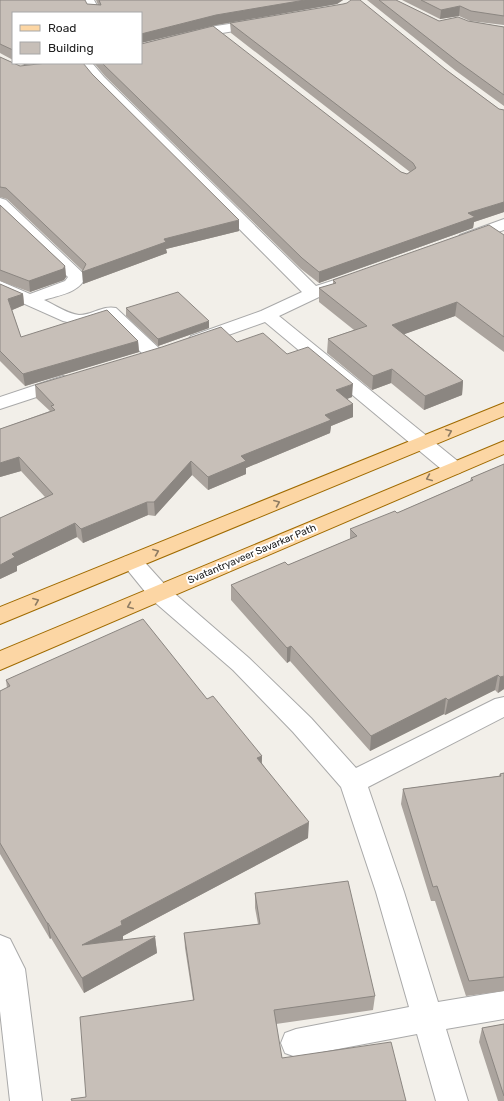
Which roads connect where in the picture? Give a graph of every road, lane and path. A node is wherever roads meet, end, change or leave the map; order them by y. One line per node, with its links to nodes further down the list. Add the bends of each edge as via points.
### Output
1 (88, 0): 2 (street)
2 (94, 12)
3 (271, 21): 4 (street)
4 (216, 30): 5 (street); 6 (street)
5 (228, 40)
6 (142, 49)
7 (81, 64): 13 (street)
8 (0, 203): 14 (street, via 77,276 71,285)
9 (504, 224): 10 (street)
10 (452, 243)
11 (364, 275): 13 (street)
12 (0, 286): 14 (street)
13 (313, 293): 15 (street)
14 (29, 300): 16 (street, via 73,319 80,320 110,312)
15 (267, 315): 16 (street); 21 (street)
16 (167, 350): 17 (street)
17 (132, 361)
18 (80, 377): 19 (street)
19 (5, 397)
20 (504, 409): 21 (main road, one-way to 20)
21 (422, 443): 23 (street); 24 (main road, one-way to 21)
22 (504, 446): 23 (main road, Svatantryaveer Savarkar Path)
23 (453, 468): 25 (main road, Svatantryaveer Savarkar Path, one-way to 25)
24 (132, 562): 25 (street); 26 (main road, one-way to 24)
25 (159, 593): 27 (main road, Svatantryaveer Savarkar Path, one-way to 27); 29 (street, via 241,664 302,725)
26 (0, 616)
27 (0, 661)
28 (504, 706): 29 (street)
29 (353, 782): 32 (street, via 390,892)
30 (3, 964): 34 (street)
31 (504, 1006): 32 (street)
32 (427, 1018): 33 (street); 35 (street)
33 (296, 1043)
34 (26, 1101)
35 (452, 1101)

